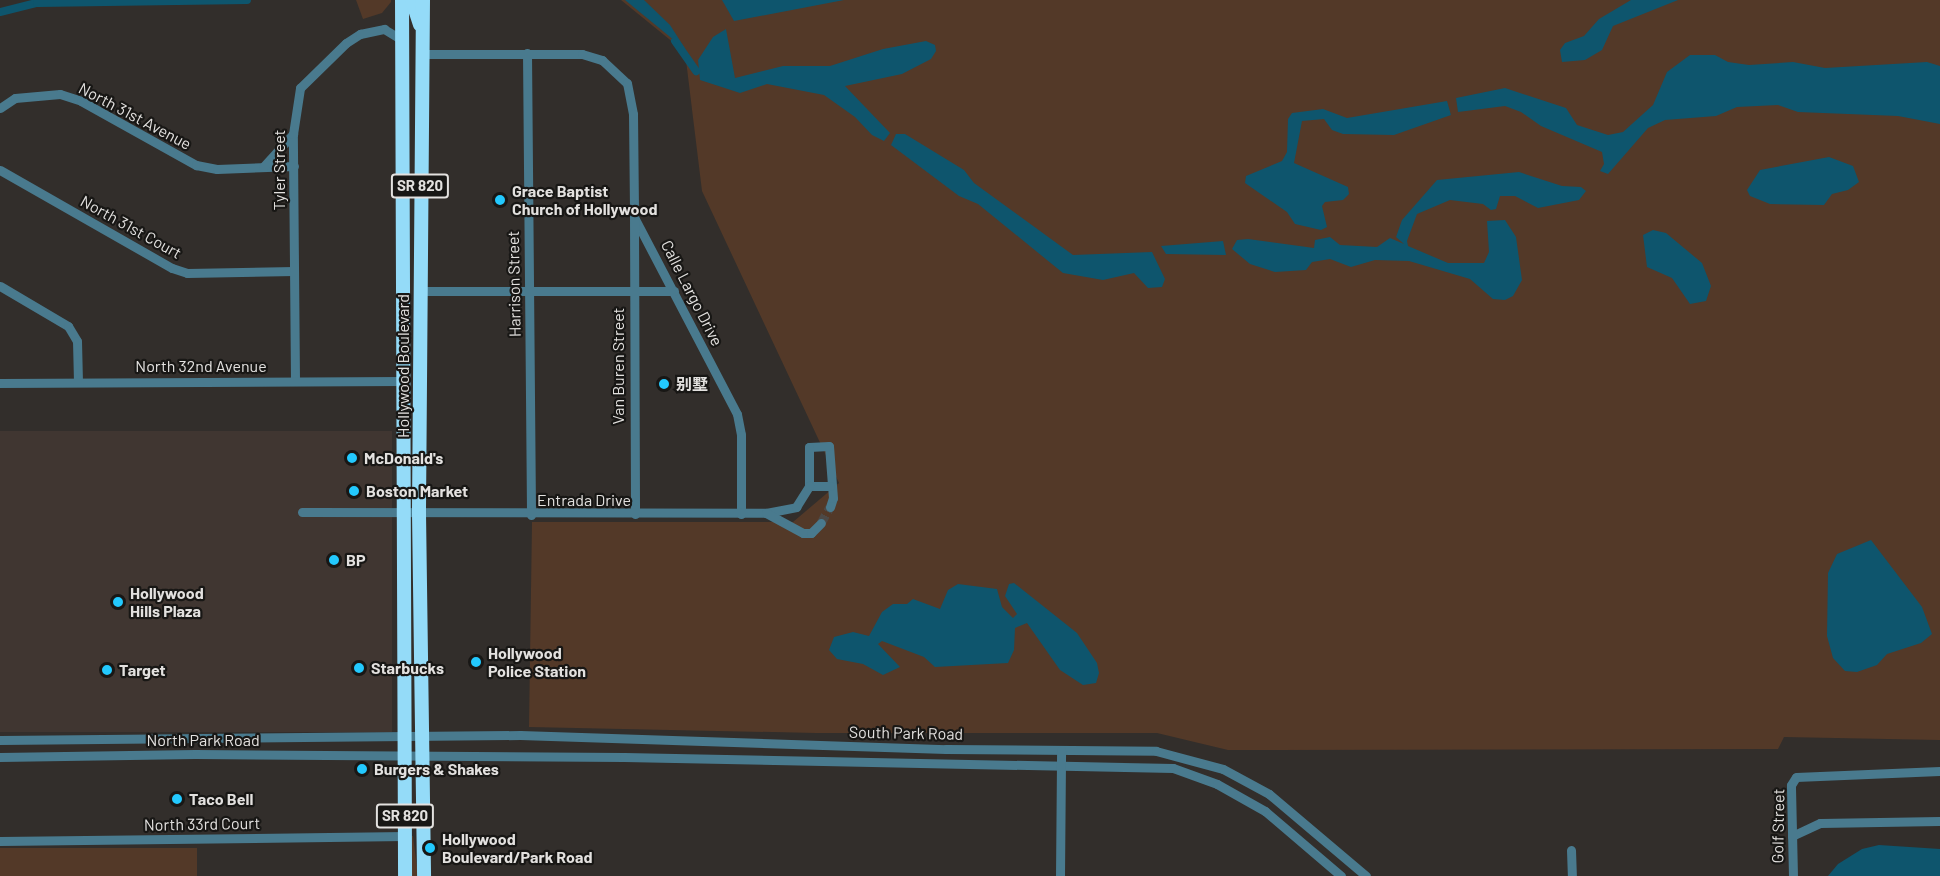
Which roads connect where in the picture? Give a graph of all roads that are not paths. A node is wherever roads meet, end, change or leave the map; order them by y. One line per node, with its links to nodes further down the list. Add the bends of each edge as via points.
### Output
1 (402, 0): 5 (highway, Hollywood Boulevard / SR 820)
2 (412, 0): 4 (highway)
3 (423, 0): 4 (highway, Hollywood Boulevard / SR 820)
4 (422, 30): 7 (highway, Hollywood Boulevard / SR 820)
5 (402, 40): 9 (street, Tyler Street, via 392,31 373,29 346,43 300,88); 14 (highway, Hollywood Boulevard / SR 820)
6 (527, 53): 7 (street, Calle Largo Drive); 13 (street, Calle Largo Drive, via 582,54 602,60 627,83 633,114); 20 (street, Harrison Street)
7 (422, 54): 17 (highway, Hollywood Boulevard / SR 820)
8 (0, 108): 11 (street, North 31st Avenue, via 15,98 60,94 81,101 196,165 217,169)
9 (293, 134): 10 (street, Tyler Street); 11 (street)
10 (294, 166): 11 (street, North 31st Avenue); 15 (street, Tyler Street)
11 (263, 167)
12 (0, 170): 15 (street, North 31st Court, via 172,268 187,273)
13 (634, 217): 18 (street, Calle Largo Drive); 19 (street, Van Buren Street)
14 (402, 261): 17 (highway); 21 (highway, Hollywood Boulevard / SR 820)
15 (294, 271): 23 (street, Tyler Street)
16 (0, 286): 26 (street, via 68,326 77,341)
17 (419, 291): 20 (street); 22 (highway, Hollywood Boulevard / SR 820)
18 (674, 291): 19 (street); 36 (street, Calle Largo Drive, via 737,414 741,435)
19 (633, 292): 20 (street); 35 (street, Van Buren Street)
20 (528, 293): 37 (street, Harrison Street)
21 (402, 311): 22 (highway, via 414,322); 24 (highway, Hollywood Boulevard / SR 820)
22 (419, 356): 33 (highway, Hollywood Boulevard / SR 820)
23 (295, 381): 24 (street, North 32nd Avenue); 26 (street, North 32nd Avenue)
24 (402, 381): 32 (highway, Hollywood Boulevard / SR 820)
25 (0, 382): 26 (street, North 32nd Avenue)
26 (78, 382)
27 (809, 486): 28 (street); 28 (street, via 809,447 829,446); 30 (street, via 807,495)
28 (830, 486): 29 (street)
29 (830, 507)
30 (790, 510): 34 (street, Entrada Drive); 39 (street)
31 (302, 512): 32 (street, Entrada Drive)
32 (402, 513): 33 (street, Entrada Drive); 42 (highway, Hollywood Boulevard / SR 820)
33 (419, 513): 37 (street, Entrada Drive); 41 (highway, Hollywood Boulevard / SR 820)
34 (766, 513): 36 (street, Entrada Drive); 39 (street)
35 (635, 514): 36 (street, Entrada Drive); 37 (street, Entrada Drive)
36 (741, 514)
37 (531, 515)
38 (821, 523): 39 (street, via 811,533)
39 (790, 527)
40 (595, 736): 41 (street, South Park Road); 44 (street, South Park Road, via 780,745); 47 (street)
41 (423, 737): 42 (street, South Park Road); 45 (highway, Hollywood Boulevard / SR 820)
42 (406, 738): 43 (street, North Park Road); 46 (highway, Hollywood Boulevard / SR 820)
43 (0, 740)
44 (1061, 750): 49 (street); 60 (street, South Park Road, via 1156,751 1223,769 1269,794)
45 (423, 755): 46 (street, South Park Road); 47 (street, South Park Road); 58 (highway, Hollywood Boulevard / SR 820)
46 (406, 756): 48 (street, North Park Road); 52 (highway, Hollywood Boulevard / SR 820)
47 (595, 756): 49 (street, South Park Road)
48 (0, 758)
49 (1060, 766): 56 (street, South Park Road, via 1155,767 1193,775 1265,811); 59 (street)
50 (1940, 771): 53 (street, Golf Street, via 1796,777 1791,785)
51 (1940, 821): 53 (street, via 1820,823)
52 (405, 836): 54 (street, North 33rd Court); 57 (highway, Hollywood Boulevard / SR 820)
53 (1792, 837): 62 (street, Golf Street)
54 (0, 841)
55 (1571, 850): 61 (street)
56 (1339, 875)
57 (405, 876)
58 (424, 876)
59 (1060, 876)
60 (1366, 876)
61 (1572, 876)
62 (1793, 876)

